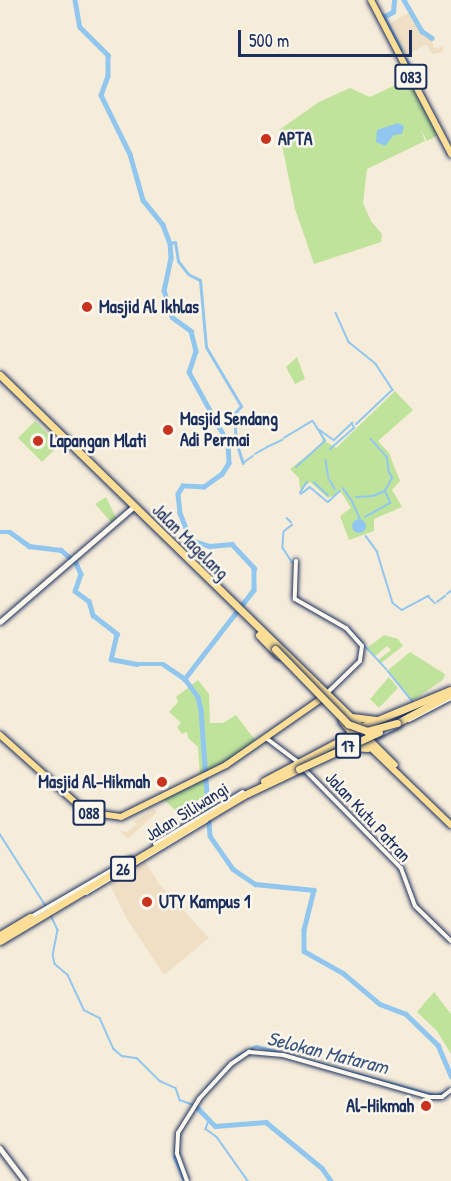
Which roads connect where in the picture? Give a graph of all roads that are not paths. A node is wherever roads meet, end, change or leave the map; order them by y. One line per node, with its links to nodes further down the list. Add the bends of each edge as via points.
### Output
1 (371, 0): 2 (main road, 083)
2 (451, 154)
3 (0, 377): 4 (highway, Jalan Magelang)
4 (86, 463): 5 (highway, Jalan Magelang); 7 (highway, Jalan Magelang)
5 (131, 509): 7 (highway, Jalan Magelang); 9 (main road)
6 (296, 561): 12 (street, via 295,600 346,628 362,646 360,661)
7 (232, 607): 8 (highway, Jalan Magelang)
8 (241, 615): 10 (highway, Jalan Magelang); 12 (highway, Jalan Magelang)
9 (0, 622)
10 (257, 631): 12 (highway, Jalan Magelang); 16 (highway, bridge, via 348,724 367,731)
11 (449, 694): 13 (highway); 14 (highway, 17); 16 (highway, 17); 19 (street)
12 (324, 697): 17 (highway, Jalan Magelang); 17 (highway, Jalan Magelang); 21 (main road, 088)
13 (424, 705)
14 (387, 719): 15 (highway, 17); 17 (highway)
15 (377, 723): 18 (highway, 17); 19 (street)
16 (397, 723): 28 (highway, Jalan Siliwangi / 17, bridge)
17 (347, 724): 18 (highway, Jalan Magelang); 18 (highway); 22 (highway, via 347,734); 24 (highway)
18 (363, 728): 23 (highway, Jalan Magelang)
19 (381, 734): 23 (street); 25 (main road)
20 (0, 735): 21 (main road, 088, via 86,812 98,816 126,816 210,774)
21 (266, 738): 26 (street, via 282,747)
22 (341, 741): 24 (street); 26 (highway, 26)
23 (369, 741): 24 (highway); 25 (main road)
24 (352, 748): 25 (main road); 27 (street)
25 (378, 751): 30 (main road)
26 (295, 764): 29 (highway, Jalan Siliwangi / 26)
27 (304, 770): 29 (street); 32 (street, Jalan Kutu Patran, via 401,868 415,906)
28 (254, 789): 29 (highway, Jalan Siliwangi / 26)
29 (217, 810): 31 (highway, Jalan Siliwangi / 26)
30 (451, 823)
31 (0, 939)
32 (451, 941)
33 (447, 1092): 36 (street, via 429,1097 298,1059 260,1050 246,1053 191,1109 177,1141 177,1154)
34 (0, 1148): 35 (main road)
35 (25, 1181)
36 (187, 1181)

